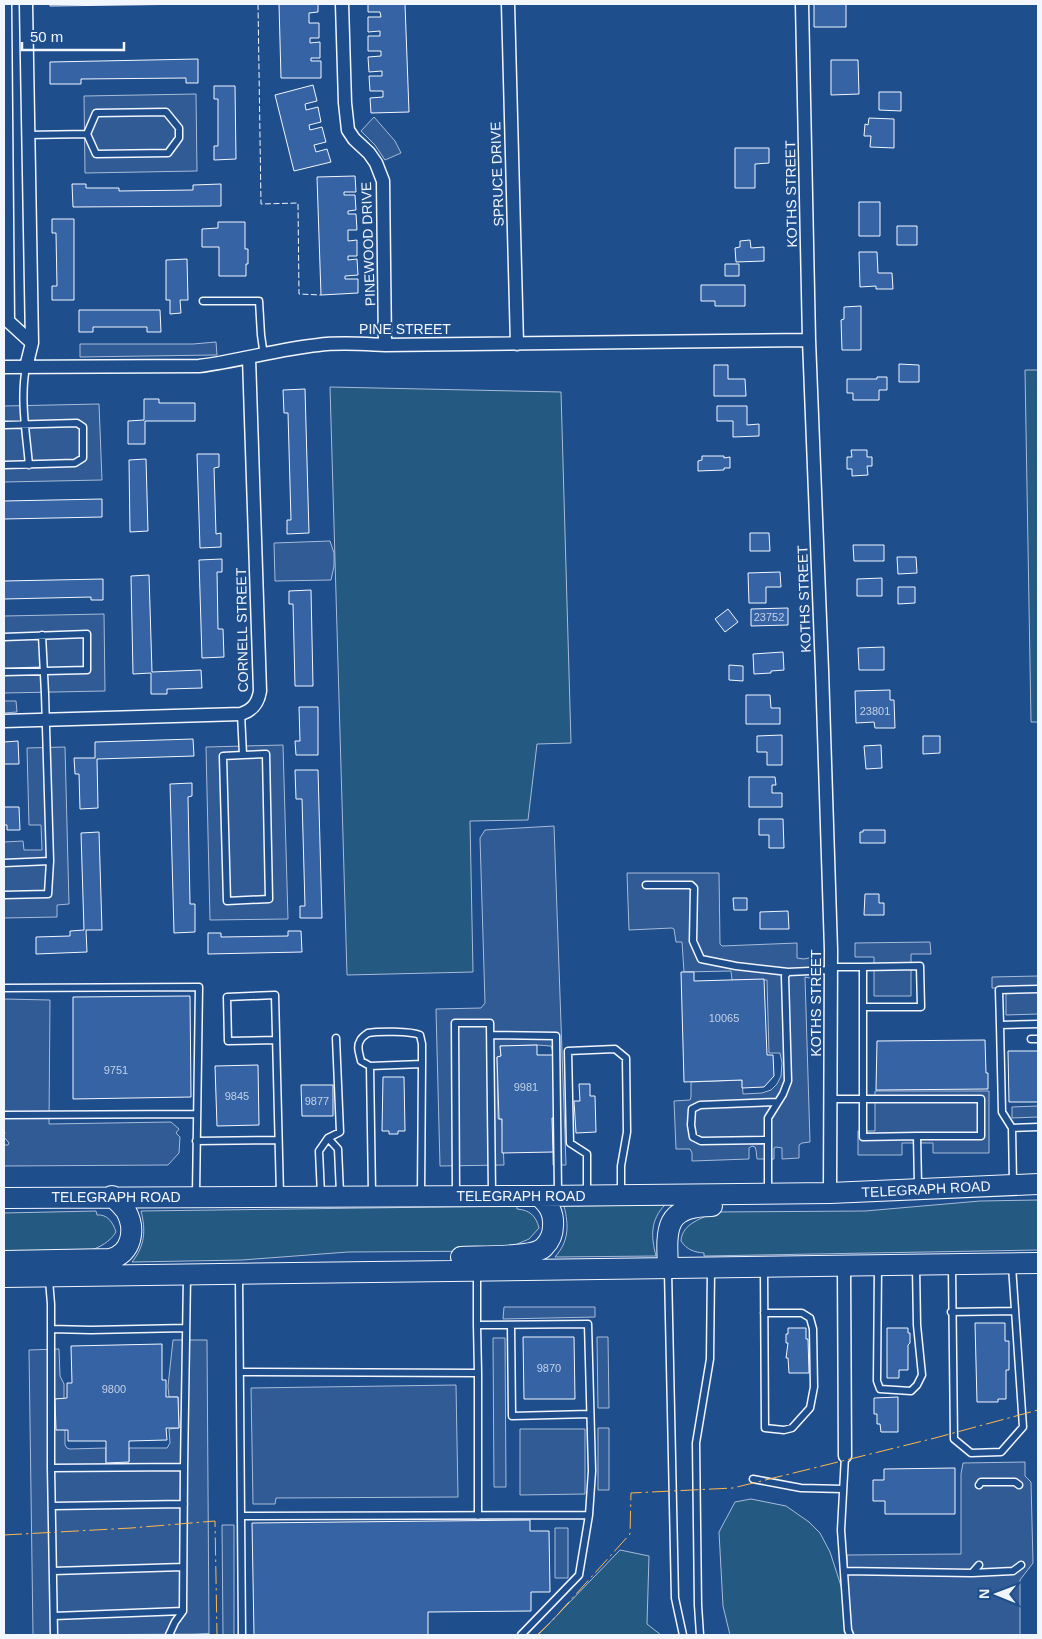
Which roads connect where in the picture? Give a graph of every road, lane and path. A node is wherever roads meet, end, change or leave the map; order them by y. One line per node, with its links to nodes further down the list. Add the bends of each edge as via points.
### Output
1 (5, 4): 10 (street, via 8,321)
2 (26, 4): 7 (street)
3 (342, 4): 12 (street, PINEWOOD DRIVE, via 348,130 376,163 383,181)
4 (508, 4): 11 (street, SPRUCE DRIVE)
5 (802, 4): 9 (street, KOTHS STREET)
6 (87, 134): 6 (lane, via 96,113 166,112 179,128 178,138 168,153 96,154); 7 (lane)
7 (28, 135): 10 (street)
8 (203, 301): 13 (lane, via 259,301)
9 (809, 340): 11 (street, PINE STREET); 34 (street, KOTHS STREET)
10 (32, 344): 16 (street)
11 (517, 344): 12 (street, PINE STREET)
12 (385, 345): 13 (street, PINE STREET, via 330,344)
13 (264, 356): 14 (street, PINE STREET)
14 (250, 358): 16 (street, PINE STREET, via 199,366); 25 (street, CORNELL STREET, via 260,691 252,709)
15 (4, 367): 16 (street, PINE STREET)
16 (26, 367): 18 (lane)
17 (4, 425): 18 (lane)
18 (25, 425): 19 (lane); 19 (lane, via 77,423 83,427 83,458 80,461)
19 (29, 464): 20 (lane)
20 (4, 466)
21 (42, 635): 22 (lane); 24 (lane); 24 (lane, via 87,634 87,670)
22 (4, 637)
23 (4, 672): 24 (lane)
24 (43, 672): 26 (lane)
25 (241, 714): 26 (street); 28 (lane)
26 (46, 720): 27 (street); 29 (lane)
27 (4, 721)
28 (243, 755): 28 (lane, via 223,756 228,901 268,899 266,754)
29 (50, 861): 30 (lane); 32 (lane, via 48,894)
30 (4, 862)
31 (646, 885): 35 (lane, via 691,885 694,888 693,941 701,959)
32 (4, 895)
33 (863, 967): 34 (lane); 38 (lane); 38 (lane, via 920,966 920,1007)
34 (831, 969): 35 (lane); 47 (street, KOTHS STREET)
35 (788, 972): 48 (lane, via 785,976 788,1081)
36 (4, 988): 49 (lane, via 199,988)
37 (1038, 989): 40 (lane, via 999,990)
38 (863, 1007): 46 (lane)
39 (1038, 1024): 40 (lane)
40 (1000, 1025): 52 (lane, via 1002,1112)
41 (491, 1035): 70 (lane, via 490,1023 455,1024); 71 (lane); 72 (lane, via 556,1036)
42 (336, 1038): 54 (lane, via 340,1132)
43 (276, 1040): 43 (lane, via 275,995 227,997 228,1041); 55 (lane)
44 (422, 1064): 45 (lane); 45 (lane, via 420,1035 370,1033 364,1035 358,1051 361,1061); 69 (lane)
45 (370, 1066): 68 (lane)
46 (863, 1098): 47 (lane); 53 (lane, via 863,1137); 53 (lane, via 981,1099 981,1136)
47 (831, 1099): 62 (street, KOTHS STREET)
48 (777, 1102): 56 (lane, via 768,1118); 56 (lane, via 692,1109 693,1137 701,1141)
49 (197, 1114): 50 (lane); 57 (lane)
50 (4, 1115)
51 (1038, 1127): 52 (lane)
52 (1012, 1128): 59 (lane)
53 (917, 1136): 61 (lane)
54 (328, 1138): 67 (lane, via 320,1151); 67 (lane, via 338,1149)
55 (278, 1140): 57 (lane); 66 (lane)
56 (768, 1140): 63 (lane)
57 (196, 1141): 65 (lane)
58 (1038, 1184): 59 (main road, TELEGRAPH ROAD)
59 (1013, 1185): 60 (main road, TELEGRAPH ROAD)
60 (955, 1188): 61 (main road, TELEGRAPH ROAD); 84 (main road, via 920,1201 696,1206 681,1211 669,1225 666,1235)
61 (918, 1190): 62 (main road, TELEGRAPH ROAD)
62 (830, 1193): 63 (main road, TELEGRAPH ROAD)
63 (768, 1194): 74 (main road, TELEGRAPH ROAD)
64 (112, 1196): 65 (main road, TELEGRAPH ROAD); 75 (main road, TELEGRAPH ROAD); 76 (main road, via 126,1211 132,1228 130,1241 120,1255 110,1259)
65 (196, 1196): 66 (main road, TELEGRAPH ROAD)
66 (280, 1196): 67 (main road, TELEGRAPH ROAD)
67 (330, 1196): 68 (main road, TELEGRAPH ROAD)
68 (372, 1196): 69 (main road, TELEGRAPH ROAD)
69 (422, 1196): 70 (main road, TELEGRAPH ROAD)
70 (456, 1196): 71 (main road, TELEGRAPH ROAD)
71 (492, 1196): 72 (main road, TELEGRAPH ROAD)
72 (549, 1196): 73 (main road, TELEGRAPH ROAD); 87 (main road, via 553,1230 543,1249 530,1254 358,1258 334,1261)
73 (586, 1196): 74 (main road, TELEGRAPH ROAD); 74 (lane, via 587,1154 570,1143 568,1051 615,1049 626,1058 627,1132 621,1166)
74 (621, 1196)
75 (4, 1198)
76 (4, 1261)
77 (1012, 1263): 78 (main road); 79 (main road); 92 (lane)
78 (1038, 1263)
79 (952, 1264): 81 (main road); 93 (lane)
80 (878, 1265): 81 (main road); 81 (lane, via 877,1382 880,1390 911,1391 922,1375); 83 (main road)
81 (916, 1265)
82 (764, 1266): 83 (main road); 85 (main road); 94 (lane)
83 (844, 1266): 102 (street)
84 (668, 1267): 85 (main road); 86 (main road); 126 (lane, via 675,1598)
85 (711, 1267): 127 (lane, via 710,1359 696,1443)
86 (476, 1270): 87 (main road); 95 (lane)
87 (300, 1272): 88 (main road)
88 (239, 1273): 89 (main road); 99 (lane)
89 (187, 1274): 90 (main road); 97 (lane)
90 (49, 1276): 91 (main road); 98 (lane)
91 (4, 1277)
92 (1015, 1311): 93 (lane); 93 (lane, via 1023,1427 1001,1452 971,1453 954,1439)
93 (951, 1312)
94 (764, 1313): 94 (lane, via 766,1428 784,1430 792,1428 810,1408 814,1387 814,1329 810,1318 802,1313)
95 (477, 1325): 96 (lane); 100 (lane)
96 (511, 1325): 101 (lane, via 588,1324); 101 (lane, via 512,1416)
97 (186, 1328): 98 (lane); 103 (lane)
98 (51, 1329): 104 (lane)
99 (240, 1372): 100 (lane); 111 (lane)
100 (478, 1373): 112 (lane)
101 (590, 1414): 113 (lane, via 592,1471)
102 (845, 1456): 108 (lane)
103 (184, 1467): 104 (lane); 109 (lane)
104 (51, 1468): 110 (lane)
105 (753, 1479): 108 (lane, via 801,1488)
106 (979, 1484): 107 (lane, via 1015,1482)
107 (1019, 1485)
108 (843, 1489): 118 (lane)
109 (184, 1504): 110 (lane); 116 (lane)
110 (52, 1506): 117 (lane)
111 (241, 1516): 112 (lane); 124 (lane)
112 (478, 1516): 113 (lane)
113 (589, 1516): 125 (lane, via 579,1575)
114 (979, 1565): 119 (lane)
115 (1021, 1565): 119 (lane, via 1014,1571)
116 (184, 1567): 117 (lane); 120 (lane)
117 (53, 1571): 121 (lane)
118 (844, 1571): 119 (lane); 128 (lane)
119 (972, 1573)
120 (183, 1611): 121 (lane); 123 (lane)
121 (54, 1616): 122 (lane)
122 (54, 1635)
123 (169, 1635)
124 (242, 1635)
125 (521, 1635)
126 (683, 1635)
127 (700, 1635)
128 (850, 1635)

